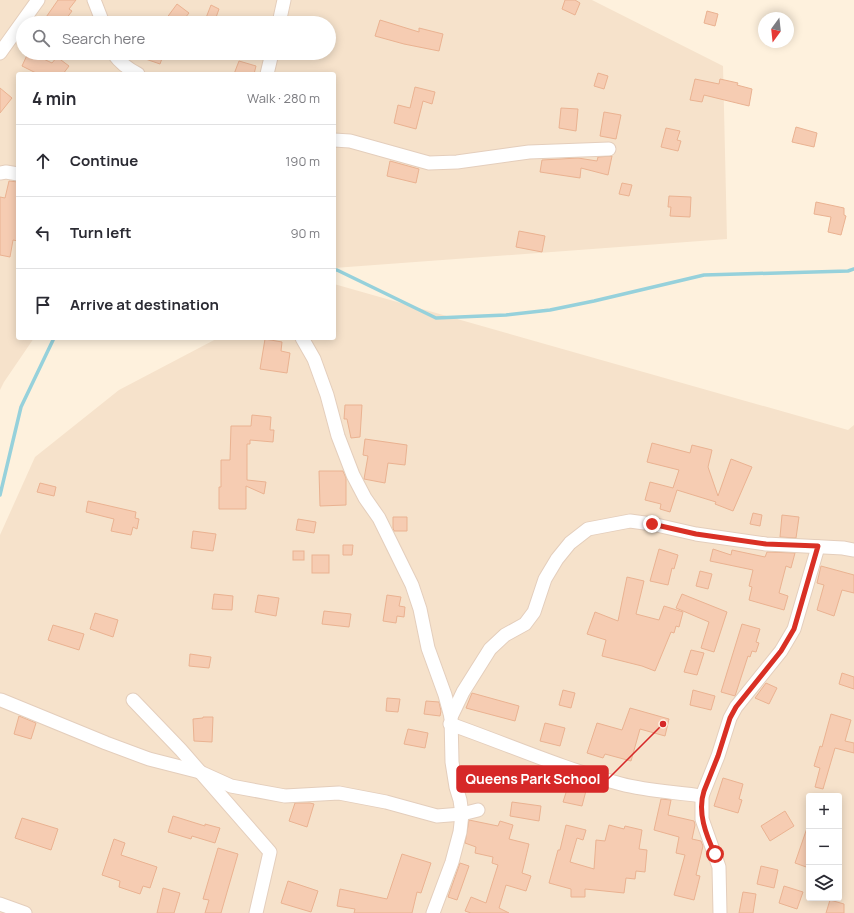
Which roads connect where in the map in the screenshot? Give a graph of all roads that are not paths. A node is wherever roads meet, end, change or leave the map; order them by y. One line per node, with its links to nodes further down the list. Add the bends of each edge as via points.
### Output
1 (38, 0): 4 (street)
2 (94, 0): 5 (street)
3 (284, 0): 6 (street)
4 (27, 16)
5 (100, 16)
6 (281, 16)
7 (16, 31): 8 (street)
8 (0, 53)
9 (118, 60): 11 (street)
10 (270, 60): 12 (street)
11 (134, 72)
12 (267, 72)
13 (336, 140): 14 (street, via 350,141 429,163 457,162 529,152)
14 (609, 149)
15 (0, 173): 16 (street)
16 (16, 174)
17 (303, 340): 22 (street, via 314,359 338,436 353,474 365,498 380,518 412,585 428,648)
18 (818, 546): 19 (street); 22 (street, via 766,544 630,521 588,528 570,543 557,559 546,579 534,612 525,624 505,635 490,649 463,692); 24 (street, via 794,629 781,651 736,707)
19 (854, 550)
20 (1, 700): 23 (street, via 149,759)
21 (133, 700): 23 (street)
22 (451, 720): 24 (street, via 565,766 621,784); 26 (street, via 452,762)
23 (200, 772): 26 (street, via 231,786 285,796 339,793 437,816); 29 (street, via 270,852)
24 (702, 796): 31 (street, via 702,819 719,867)
25 (478, 810): 26 (street)
26 (462, 814): 30 (street, via 452,862)
27 (0, 904): 28 (street)
28 (25, 913)
29 (256, 913)
30 (433, 913)
31 (720, 913)

